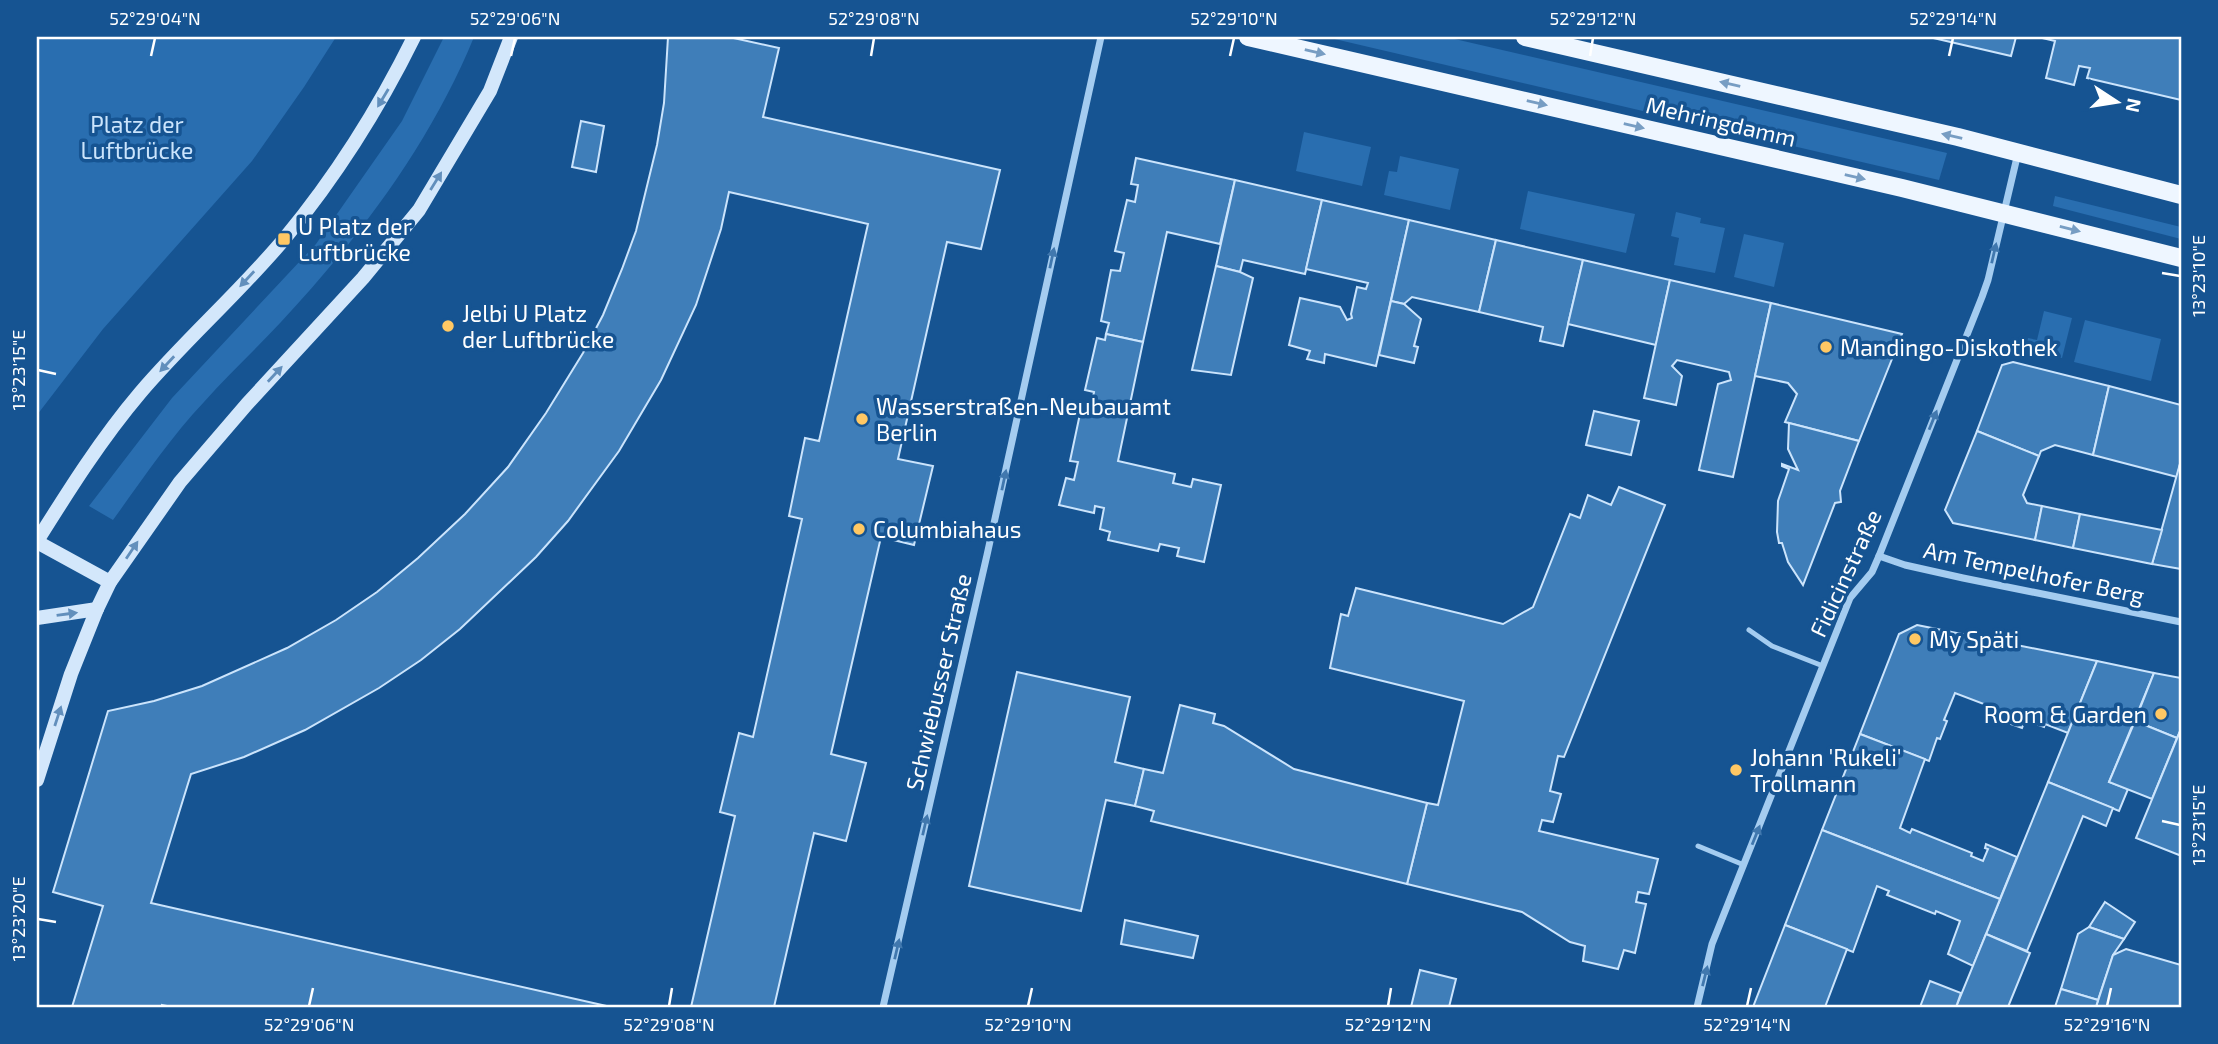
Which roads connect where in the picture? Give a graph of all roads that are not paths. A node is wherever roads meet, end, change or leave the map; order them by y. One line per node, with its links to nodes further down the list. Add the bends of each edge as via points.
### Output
1 (414, 37): 10 (main road, one-way to 10, via 349,155 284,239 139,394)
2 (511, 37): 12 (main road, one-way to 2, via 180,482 419,210 490,91)
3 (1101, 37): 21 (street, Schwiebusser Straße, one-way to 3)
4 (1248, 37): 8 (main road, Mehringdamm, one-way to 8)
5 (1525, 37): 6 (main road, Mehringdamm, one-way to 5)
6 (2018, 152): 7 (main road, Mehringdamm); 8 (street, Fidicinstraße)
7 (2181, 195)
8 (2004, 213): 9 (main road, Mehringdamm, one-way to 9); 11 (street, Fidicinstraße, one-way to 8, via 1988,280)
9 (2181, 258)
10 (37, 541): 12 (main road)
11 (1879, 556): 15 (street, Am Tempelhofer Berg); 17 (street, Fidicinstraße, via 1850,598)
12 (110, 582): 13 (main road)
13 (97, 609): 14 (main road, one-way to 13); 18 (main road, one-way to 13)
14 (37, 618)
15 (2181, 622)
16 (1749, 630): 17 (lane, via 1772,646)
17 (1823, 666): 20 (street, Fidicinstraße, one-way to 17)
18 (37, 780)
19 (1698, 846): 20 (lane)
20 (1744, 865): 22 (street, Fidicinstraße, one-way to 20, via 1712,944)
21 (883, 1007)
22 (1697, 1007)

